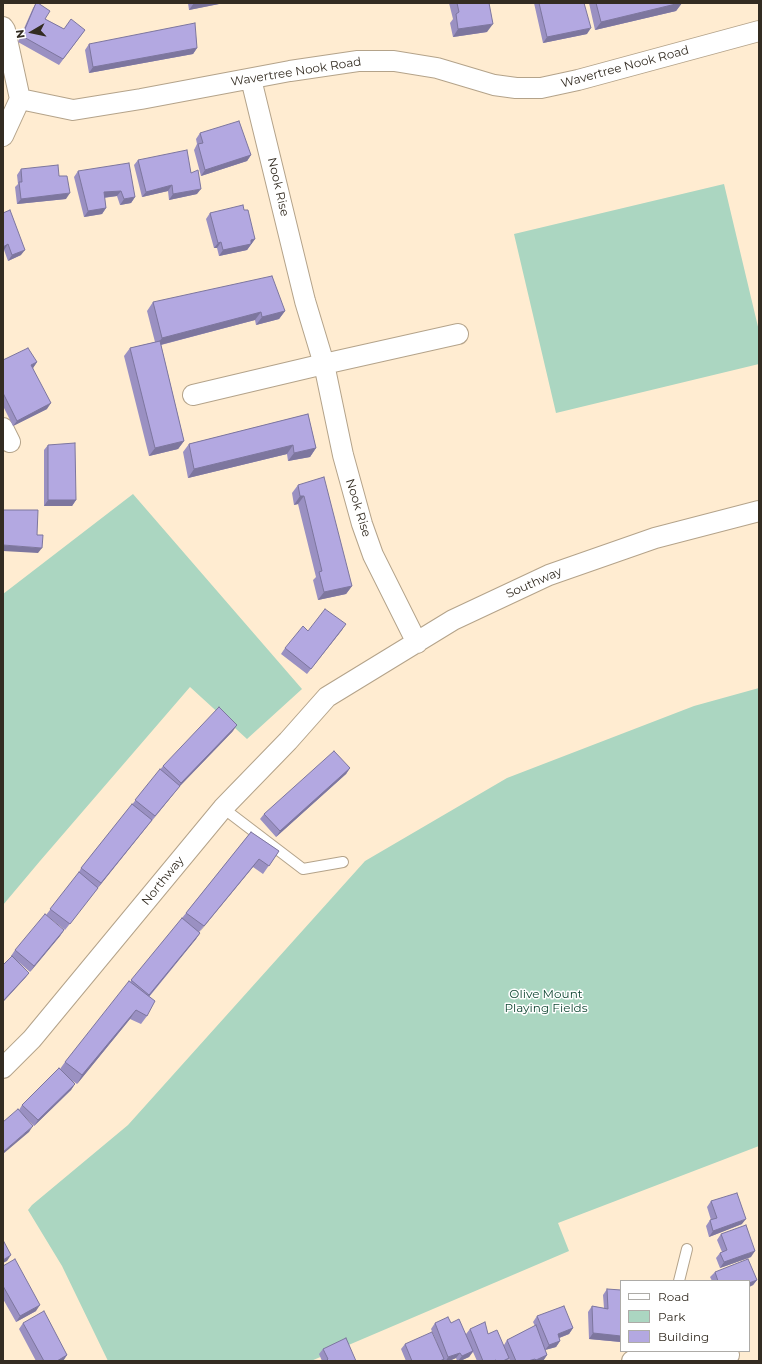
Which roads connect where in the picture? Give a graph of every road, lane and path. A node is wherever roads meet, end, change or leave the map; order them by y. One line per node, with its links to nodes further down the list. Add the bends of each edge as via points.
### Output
1 (3, 27): 4 (street)
2 (759, 31): 3 (street, Wavertree Nook Road, via 541,88 494,85 437,68 394,61 358,61)
3 (252, 78): 4 (street, Wavertree Nook Road, via 73,110); 7 (street, Nook Rise, via 305,301)
4 (20, 99): 5 (street)
5 (3, 136)
6 (458, 334): 7 (street)
7 (324, 364): 8 (street); 10 (street, Nook Rise, via 343,455 362,524 373,555)
8 (193, 395)
9 (759, 512): 10 (street, Southway, via 655,538 549,575 453,620)
10 (417, 643): 11 (street, Southway)
11 (327, 697): 12 (street, Northway)
12 (222, 808): 13 (lane, via 303,869); 14 (street, Northway, via 32,1039)
13 (343, 862)
14 (3, 1068)
15 (687, 1249): 16 (lane)
16 (679, 1280)
17 (729, 1355): 19 (street)
18 (632, 1361): 19 (street)
19 (676, 1361)

